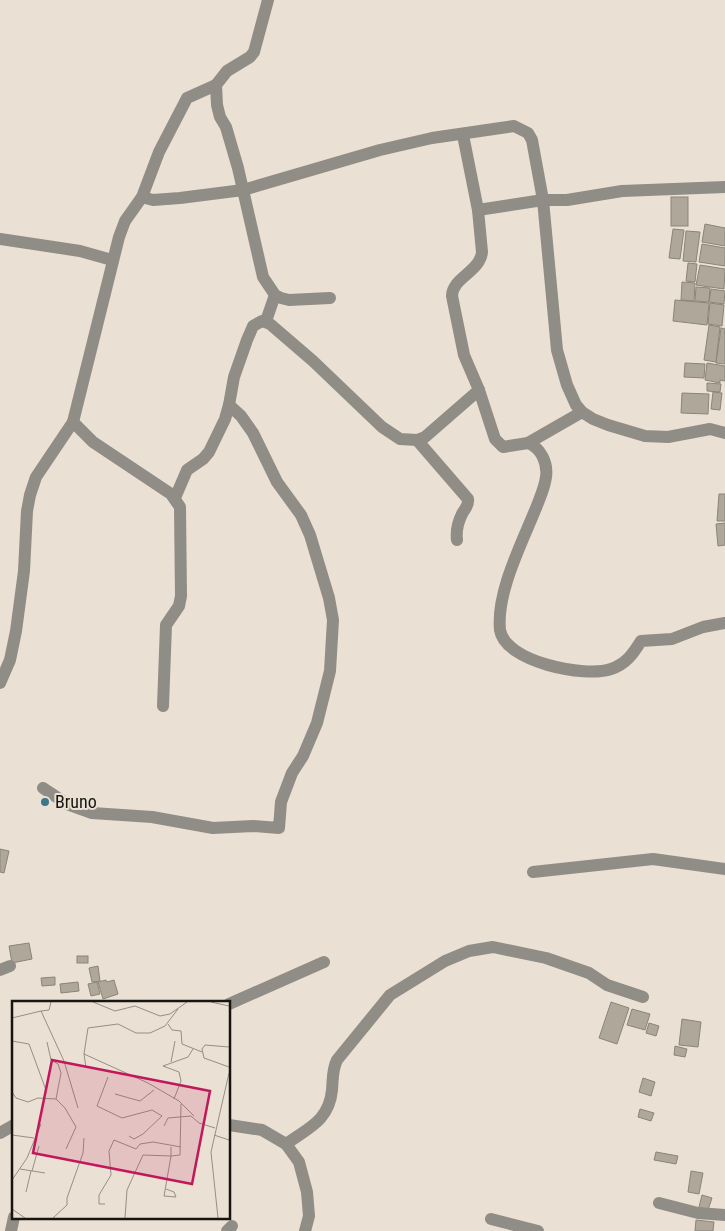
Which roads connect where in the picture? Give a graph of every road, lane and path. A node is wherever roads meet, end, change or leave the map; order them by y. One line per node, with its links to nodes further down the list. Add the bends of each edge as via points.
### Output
1 (268, 0): 2 (street, via 254,52 227,71)
2 (216, 85): 5 (street, via 220,117 226,127); 6 (street, via 187,98 159,152)
3 (463, 135): 5 (street, via 432,138 380,150); 7 (street, via 514,126 528,133); 8 (street)
4 (725, 187): 7 (street)
5 (242, 190): 6 (street, via 153,200); 11 (street, via 263,276)
6 (142, 197): 10 (street, via 125,222)
7 (543, 200): 8 (street); 16 (street, via 557,350 567,385)
8 (478, 210): 14 (street, via 481,258 452,292 464,355)
9 (0, 239): 10 (street, via 80,251)
10 (112, 260): 17 (street)
11 (275, 295): 12 (street, via 289,300); 13 (street)
12 (330, 298)
13 (266, 321): 15 (street, via 253,326 234,377); 19 (street, via 382,427 400,439)
14 (479, 390): 19 (street); 20 (street, via 499,444 503,447)
15 (229, 405): 21 (street, via 209,452 187,470); 26 (street, via 253,432 277,482 301,515 329,598 332,620 330,672 317,723 281,802 279,828 213,828 152,817 92,813 67,804)
16 (582, 412): 18 (street, via 608,425 645,436 668,437 710,429); 20 (street)
17 (73, 422): 21 (street, via 93,442); 24 (street, via 36,477 30,495 16,632 10,660)
18 (725, 433)
19 (417, 440): 22 (street, via 468,499 456,533)
20 (528, 443): 23 (street, via 539,449 546,477 504,596 500,631 510,648 552,666 596,672 611,669 630,659 641,641 672,639 703,627)
21 (175, 498): 25 (street, via 180,507 181,596 179,606 166,625)
22 (457, 540)
23 (725, 623)
24 (0, 683)
25 (163, 706)
26 (43, 788)
27 (725, 869): 28 (street, via 653,859)
28 (533, 872)
29 (324, 962): 31 (street)
30 (643, 998): 35 (street, via 560,962 493,947 445,961 390,994 337,1060 333,1068 330,1104 323,1118)
31 (230, 1004)
32 (230, 1125): 35 (street, via 262,1130)
33 (12, 1126): 34 (street)
34 (0, 1133)
35 (286, 1144): 41 (street, via 299,1162 307,1192 309,1216)
36 (659, 1203): 37 (street, via 698,1214)
37 (725, 1215)
38 (14, 1218): 40 (street)
39 (491, 1219): 42 (street)
40 (10, 1231)
41 (305, 1231)
42 (538, 1231)

